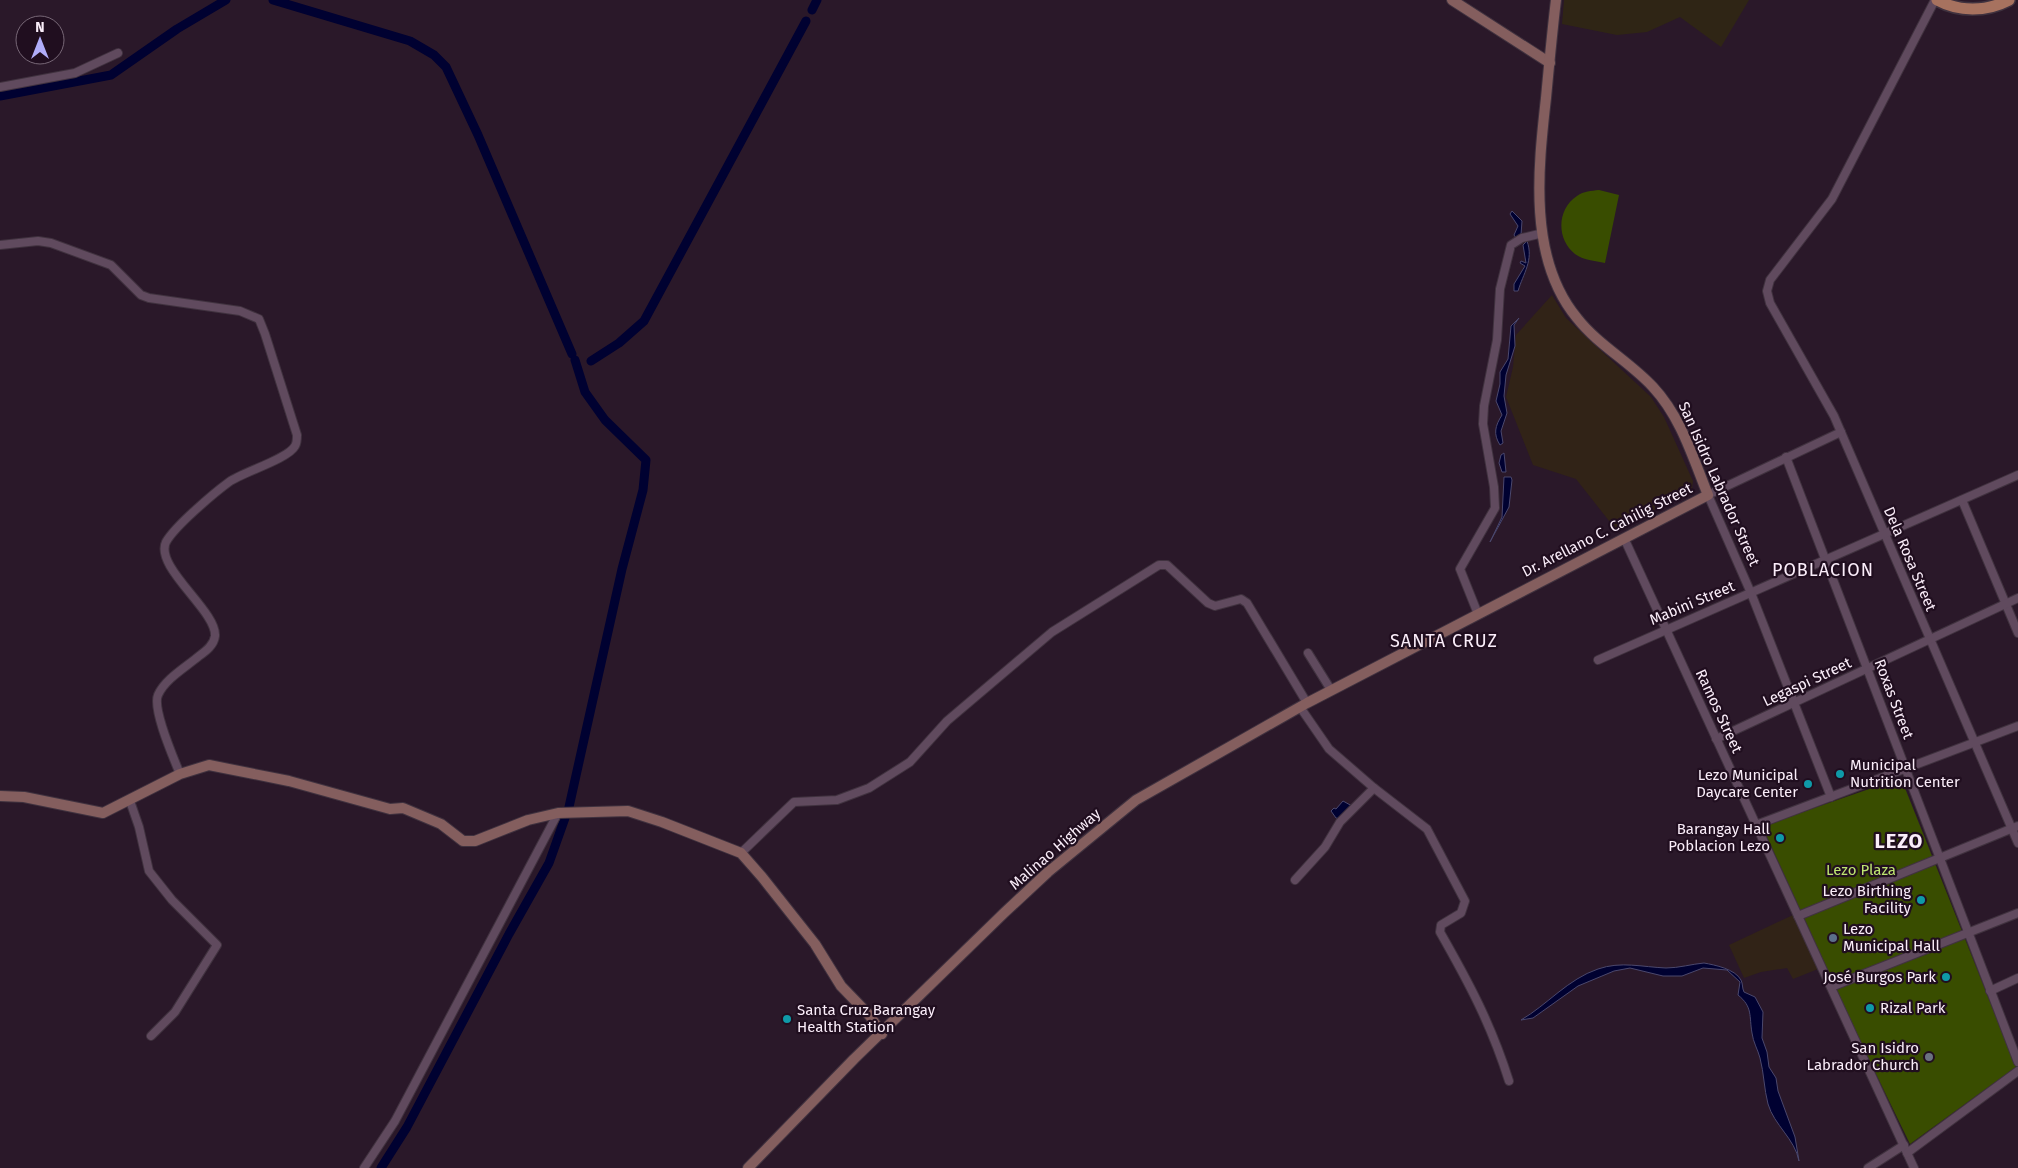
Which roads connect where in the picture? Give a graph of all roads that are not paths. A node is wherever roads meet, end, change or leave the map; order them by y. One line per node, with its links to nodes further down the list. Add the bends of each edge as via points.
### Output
1 (1452, 0): 6 (main road)
2 (1556, 0): 6 (main road, San Isidro Labrador Street)
3 (1936, 0): 4 (main road, via 1948,6 1978,9); 10 (street, Dela Rosa Street, via 1832,199 1782,263 1770,280 1767,291 1770,303)
4 (2009, 0)
5 (118, 52): 7 (street, via 75,72)
6 (1550, 63): 8 (main road, San Isidro Labrador Street, via 1538,183)
7 (0, 87)
8 (1543, 233): 13 (main road, San Isidro Labrador Street, via 1553,271 1570,309 1584,327 1667,403); 21 (street, via 1510,245 1500,289 1497,340 1483,424 1495,508 1460,569)
9 (0, 245): 36 (street, via 38,240 51,242 111,265 141,295 240,311 259,319 265,334 297,435 295,446 287,454 230,480 182,525 167,541 165,548 167,559 184,586 214,624 215,637 211,647 167,683 158,696 158,709 168,746)
10 (1841, 432): 11 (street, Dr. Arellano C. Cahilig Street); 15 (street, Dela Rosa Street)
11 (1786, 457): 13 (street, Dr. Arellano C. Cahilig Street); 17 (street, Roxas Street)
12 (2018, 475): 14 (street, Mabini Street)
13 (1708, 495): 16 (main road, Dr. Arellano C. Cahilig Street); 18 (street, San Isidro Labrador Street)
14 (1962, 500): 15 (street, Mabini Street); 20 (street)
15 (1885, 534): 17 (street, Mabini Street); 25 (street, Dela Rosa Street)
16 (1624, 538): 21 (main road, Dr. Arellano C. Cahilig Street); 22 (street, Ramos Street)
17 (1826, 560): 18 (street, Mabini Street); 28 (street, Roxas Street)
18 (1750, 593): 22 (street, Mabini Street); 30 (street, San Isidro Labrador Street)
19 (2018, 598): 20 (street, Legaspi Street)
20 (2006, 604): 24 (street); 25 (street, Legaspi Street)
21 (1478, 614): 23 (main road, Dr. Arellano C. Cahilig Street)
22 (1666, 629): 27 (street, Mabini Street); 33 (street, Ramos Street)
23 (1442, 632): 29 (main road, Malinao Highway)
24 (2018, 633)
25 (1930, 639): 28 (street, Legaspi Street); 34 (street, Dela Rosa Street)
26 (1308, 653): 29 (street)
27 (1598, 660)
28 (1867, 669): 30 (street, Legaspi Street); 35 (street, Roxas Street)
29 (1331, 690): 31 (main road, Malinao Highway)
30 (1794, 703): 33 (street, Legaspi Street); 39 (street, San Isidro Labrador Street)
31 (1303, 705): 37 (street, via 1329,749); 45 (street, via 1247,604 1241,599 1215,606 1208,603 1167,565 1159,565 1052,632 947,721 910,762 869,788 837,800 794,802); 54 (main road, Malinao Highway, via 1136,800 1048,872)
32 (2018, 726): 34 (street)
33 (1716, 739): 42 (street, Ramos Street)
34 (1975, 742): 35 (street); 43 (street, Dela Rosa Street)
35 (1905, 768): 39 (street); 46 (street, Roxas Street)
36 (180, 774): 40 (main road); 41 (main road, via 209,765 289,781 390,808 403,808 441,824 463,841 475,841 528,820)
37 (1374, 788): 47 (street, via 1340,822 1325,847); 58 (street, via 1427,828 1465,901 1461,913 1441,925 1440,932 1474,992 1494,1036)
38 (0, 796): 40 (main road, via 24,797 96,812 112,810)
39 (1831, 797): 42 (street)
40 (130, 801): 55 (street, via 149,870 172,900 217,945 175,1012)
41 (558, 813): 45 (main road, via 628,811); 61 (street, via 395,1121)
42 (1756, 825): 49 (street, Ramos Street)
43 (2015, 827): 44 (street, Dela Rosa Street); 46 (street)
44 (2018, 842)
45 (741, 853): 54 (main road, via 815,944 841,986 870,1016)
46 (1940, 858): 49 (street); 50 (street, Roxas Street)
47 (1295, 880)
48 (2018, 913): 50 (street)
49 (1798, 916): 52 (street, Ramos Street)
50 (1968, 932): 52 (street); 53 (street, Roxas Street)
51 (2018, 978): 53 (street)
52 (1830, 987): 59 (street, Ramos Street)
53 (1990, 991): 56 (street, Roxas Street)
54 (882, 1034): 62 (main road, Malinao Highway)
55 (152, 1036)
56 (2018, 1062)
57 (2018, 1072): 60 (street)
58 (1509, 1081)
59 (1904, 1145): 60 (street, Ramos Street); 63 (street)
60 (1908, 1153): 64 (street, Ramos Street)
61 (364, 1168)
62 (748, 1168)
63 (1868, 1168)
64 (1914, 1168)

